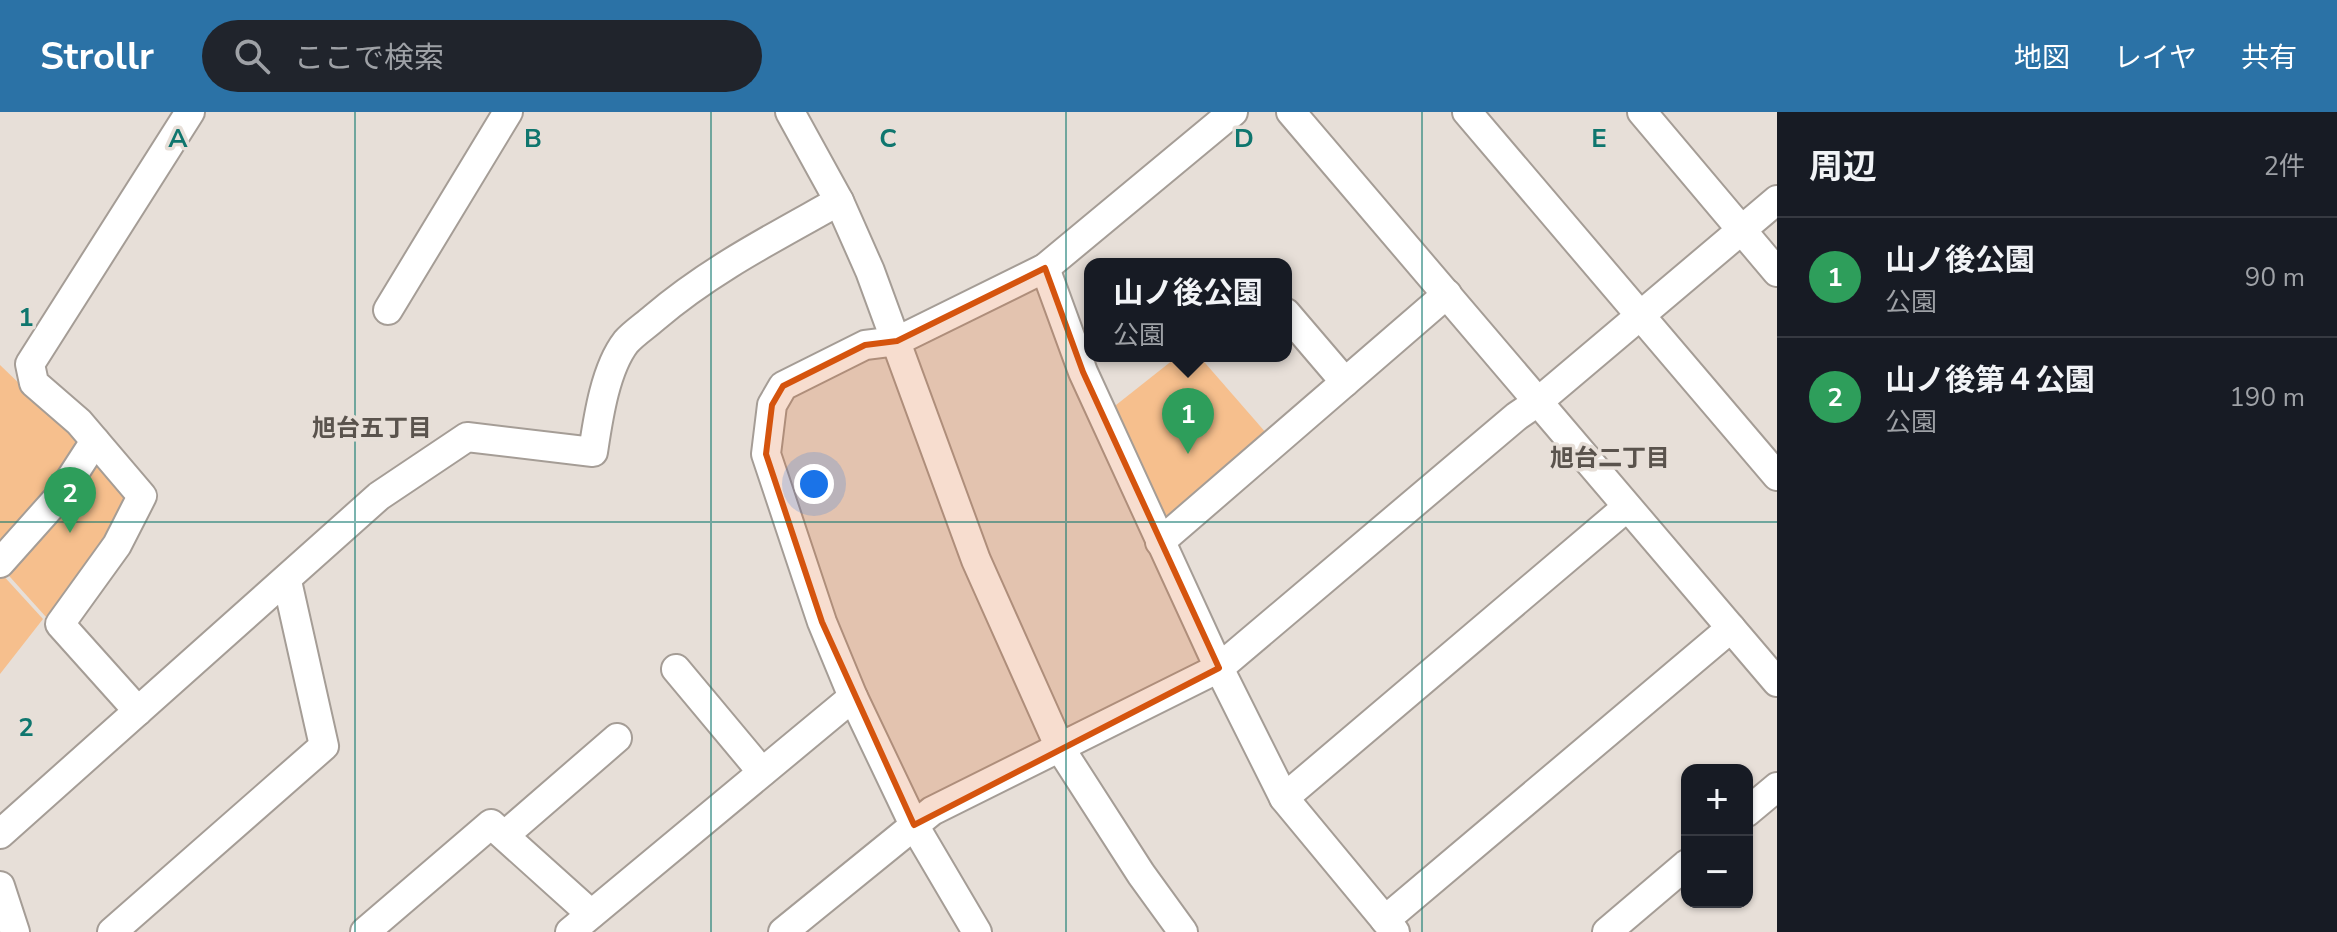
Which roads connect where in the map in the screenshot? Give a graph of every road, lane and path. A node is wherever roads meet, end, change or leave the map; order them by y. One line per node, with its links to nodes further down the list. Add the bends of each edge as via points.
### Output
1 (190, 112): 20 (street, via 30,364 34,383)
2 (508, 112): 14 (street)
3 (790, 112): 9 (street)
4 (1291, 112): 13 (street)
5 (1467, 112): 15 (street)
6 (1642, 112): 10 (street)
7 (1221, 116): 11 (street)
8 (1777, 200): 10 (street)
9 (839, 201): 17 (street); 25 (street, via 687,289 626,342 598,416 593,452 467,437 379,496)
10 (1741, 230): 12 (street); 15 (street)
11 (1045, 268): 17 (street); 23 (street, via 1083,372)
12 (1777, 272)
13 (1447, 294): 18 (street); 19 (street)
14 (388, 310)
15 (1640, 316): 19 (street); 21 (street)
16 (1292, 320): 18 (street)
17 (897, 341): 30 (street, via 865,345 783,386 770,417 766,454); 33 (street, via 976,560)
18 (1345, 382): 23 (street)
19 (1539, 401): 22 (street); 27 (street)
20 (95, 441): 24 (street, via 58,498); 31 (street, via 142,496 117,545 60,624)
21 (1777, 476)
22 (1627, 507): 26 (street); 36 (street)
23 (1160, 542): 27 (street)
24 (0, 563)
25 (287, 581): 31 (street); 46 (street, via 324,746)
26 (1731, 628): 29 (street); 44 (street)
27 (1219, 668): 33 (street); 36 (street)
28 (676, 669): 34 (street)
29 (1777, 682)
30 (853, 697): 34 (street); 38 (street)
31 (138, 711): 39 (street)
32 (617, 738): 40 (street)
33 (1060, 748): 38 (street); 50 (street)
34 (762, 772): 43 (street)
35 (1777, 787): 37 (street)
36 (1284, 798): 44 (street)
37 (1753, 807)
38 (914, 825): 48 (street); 49 (street)
39 (0, 834)
40 (505, 835): 43 (street); 47 (street, via 491,824)
41 (1681, 869): 51 (street)
42 (0, 886): 45 (street)
43 (580, 923)
44 (1390, 926)
45 (15, 932)
46 (112, 932)
47 (365, 932)
48 (783, 932)
49 (977, 932)
50 (1183, 932)
51 (1607, 932)

